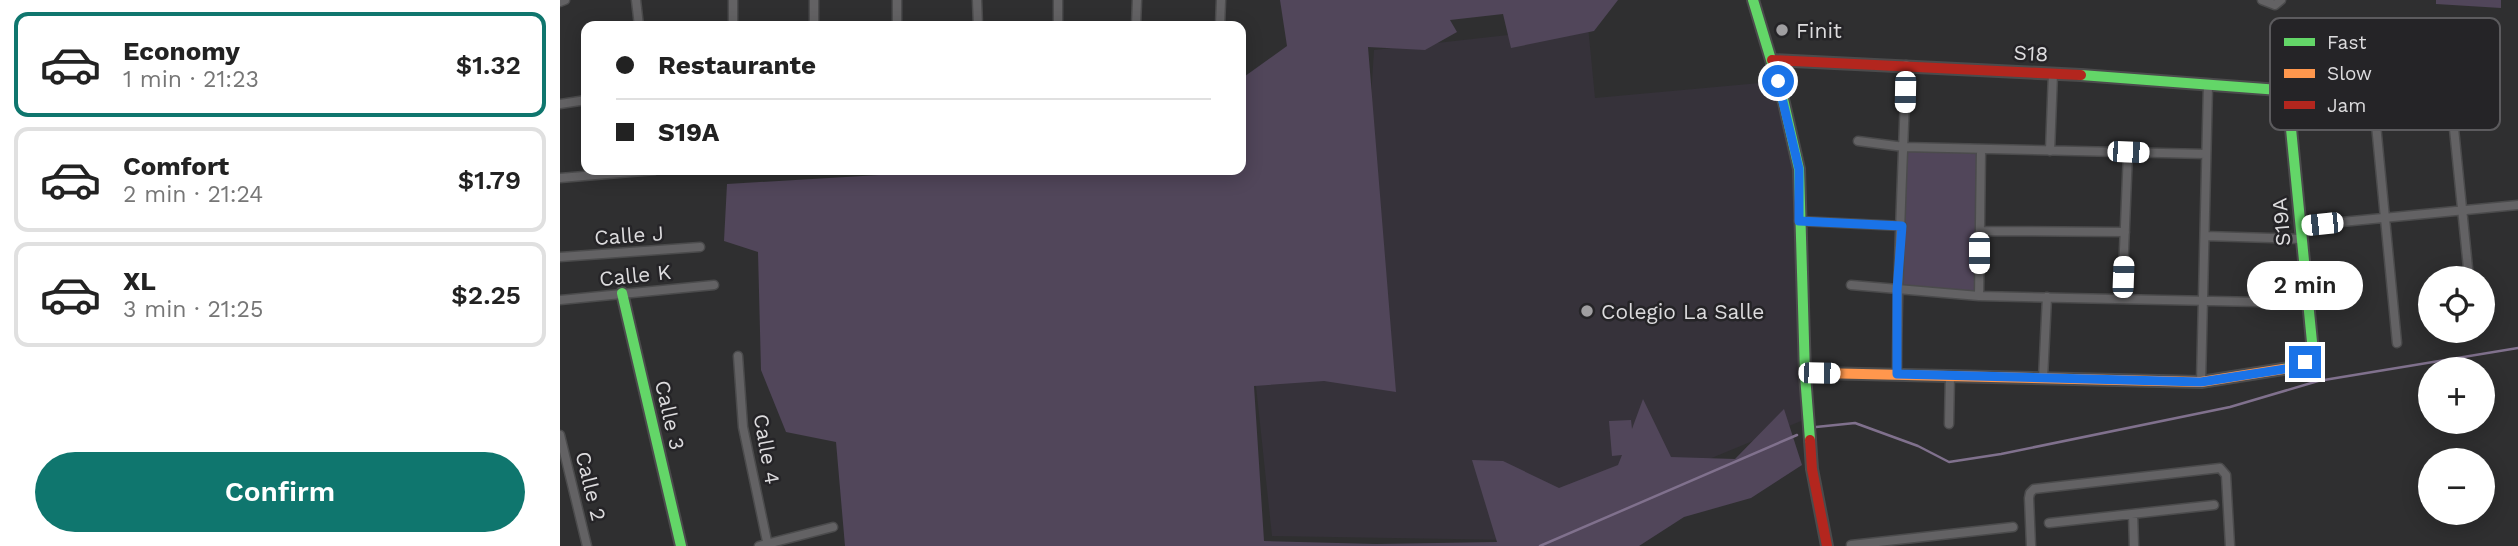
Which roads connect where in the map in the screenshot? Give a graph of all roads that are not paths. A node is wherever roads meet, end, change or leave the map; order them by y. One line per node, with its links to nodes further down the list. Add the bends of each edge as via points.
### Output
1 (565, 0): 13 (street)
2 (636, 0): 14 (street)
3 (733, 0): 15 (street)
4 (814, 0): 16 (street)
5 (897, 0): 17 (street)
6 (977, 0): 18 (street)
7 (1058, 0): 19 (street)
8 (1137, 0): 20 (street)
9 (1222, 0): 21 (street)
10 (1753, 0): 22 (street)
11 (2262, 0): 12 (street, via 2274,5)
12 (2281, 0)
13 (560, 2)
14 (638, 21)
15 (733, 21)
16 (814, 21)
17 (897, 21)
18 (978, 21)
19 (1058, 21)
20 (1136, 21)
21 (1220, 21)
22 (1772, 60): 23 (street, S18); 43 (street, via 1799,169)
23 (1906, 65): 24 (street, S18); 33 (street)
24 (2053, 73): 25 (street, S18); 35 (street)
25 (2208, 85): 26 (street, S18); 37 (street)
26 (2270, 89)
27 (581, 101): 28 (street)
28 (560, 104)
29 (2291, 130): 45 (street, S19A)
30 (2377, 130): 42 (street)
31 (2454, 130): 41 (street)
32 (1858, 141): 33 (street)
33 (1904, 147): 34 (street); 44 (street)
34 (1980, 149): 35 (street); 46 (street)
35 (2050, 151): 36 (street)
36 (2128, 152): 37 (street); 47 (street)
37 (2206, 154): 48 (street)
38 (596, 175): 39 (street)
39 (560, 178)
40 (2518, 205): 41 (street)
41 (2462, 211): 42 (street); 52 (street)
42 (2387, 218): 45 (street); 63 (street)
43 (1799, 221): 44 (street); 82 (street, via 1812,470)
44 (1902, 226): 55 (street)
45 (2300, 226): 49 (street, S19A)
46 (1980, 231): 47 (street); 57 (street)
47 (2125, 232): 59 (street)
48 (2204, 236): 49 (street); 61 (street)
49 (2301, 239): 69 (street, S19A, via 2310,357 2298,366)
50 (700, 247): 51 (street, Calle J)
51 (560, 257)
52 (2468, 266)
53 (714, 285): 56 (street, Calle K)
54 (1851, 285): 55 (street)
55 (1897, 290): 57 (street); 66 (street)
56 (622, 293): 60 (street, Calle K); 81 (street, Calle 3)
57 (1979, 296): 58 (street)
58 (2047, 298): 59 (street); 68 (street)
59 (2122, 299): 61 (street)
60 (560, 300)
61 (2203, 300): 62 (street); 69 (street)
62 (2260, 302)
63 (2397, 343)
64 (738, 356): 78 (street, Calle 4, via 743,427)
65 (1819, 373): 66 (street, S19A)
66 (1897, 374): 67 (street, S19A)
67 (1950, 375): 68 (street, S19A); 70 (street)
68 (2043, 378): 69 (street, S19A)
69 (2201, 382)
70 (1949, 424)
71 (560, 435): 80 (street, Calle 2)
72 (2214, 505): 73 (street)
73 (2133, 514): 74 (street); 85 (street)
74 (2049, 523)
75 (833, 527): 78 (street)
76 (2013, 527): 77 (street)
77 (1937, 536): 79 (street); 83 (street)
78 (765, 545)
79 (1851, 545)
80 (587, 546)
81 (681, 546)
82 (1827, 546)
83 (1938, 546)
84 (2031, 546): 86 (street, via 2029,498 2034,489 2217,468 2226,475)
85 (2134, 546)
86 (2230, 546)

